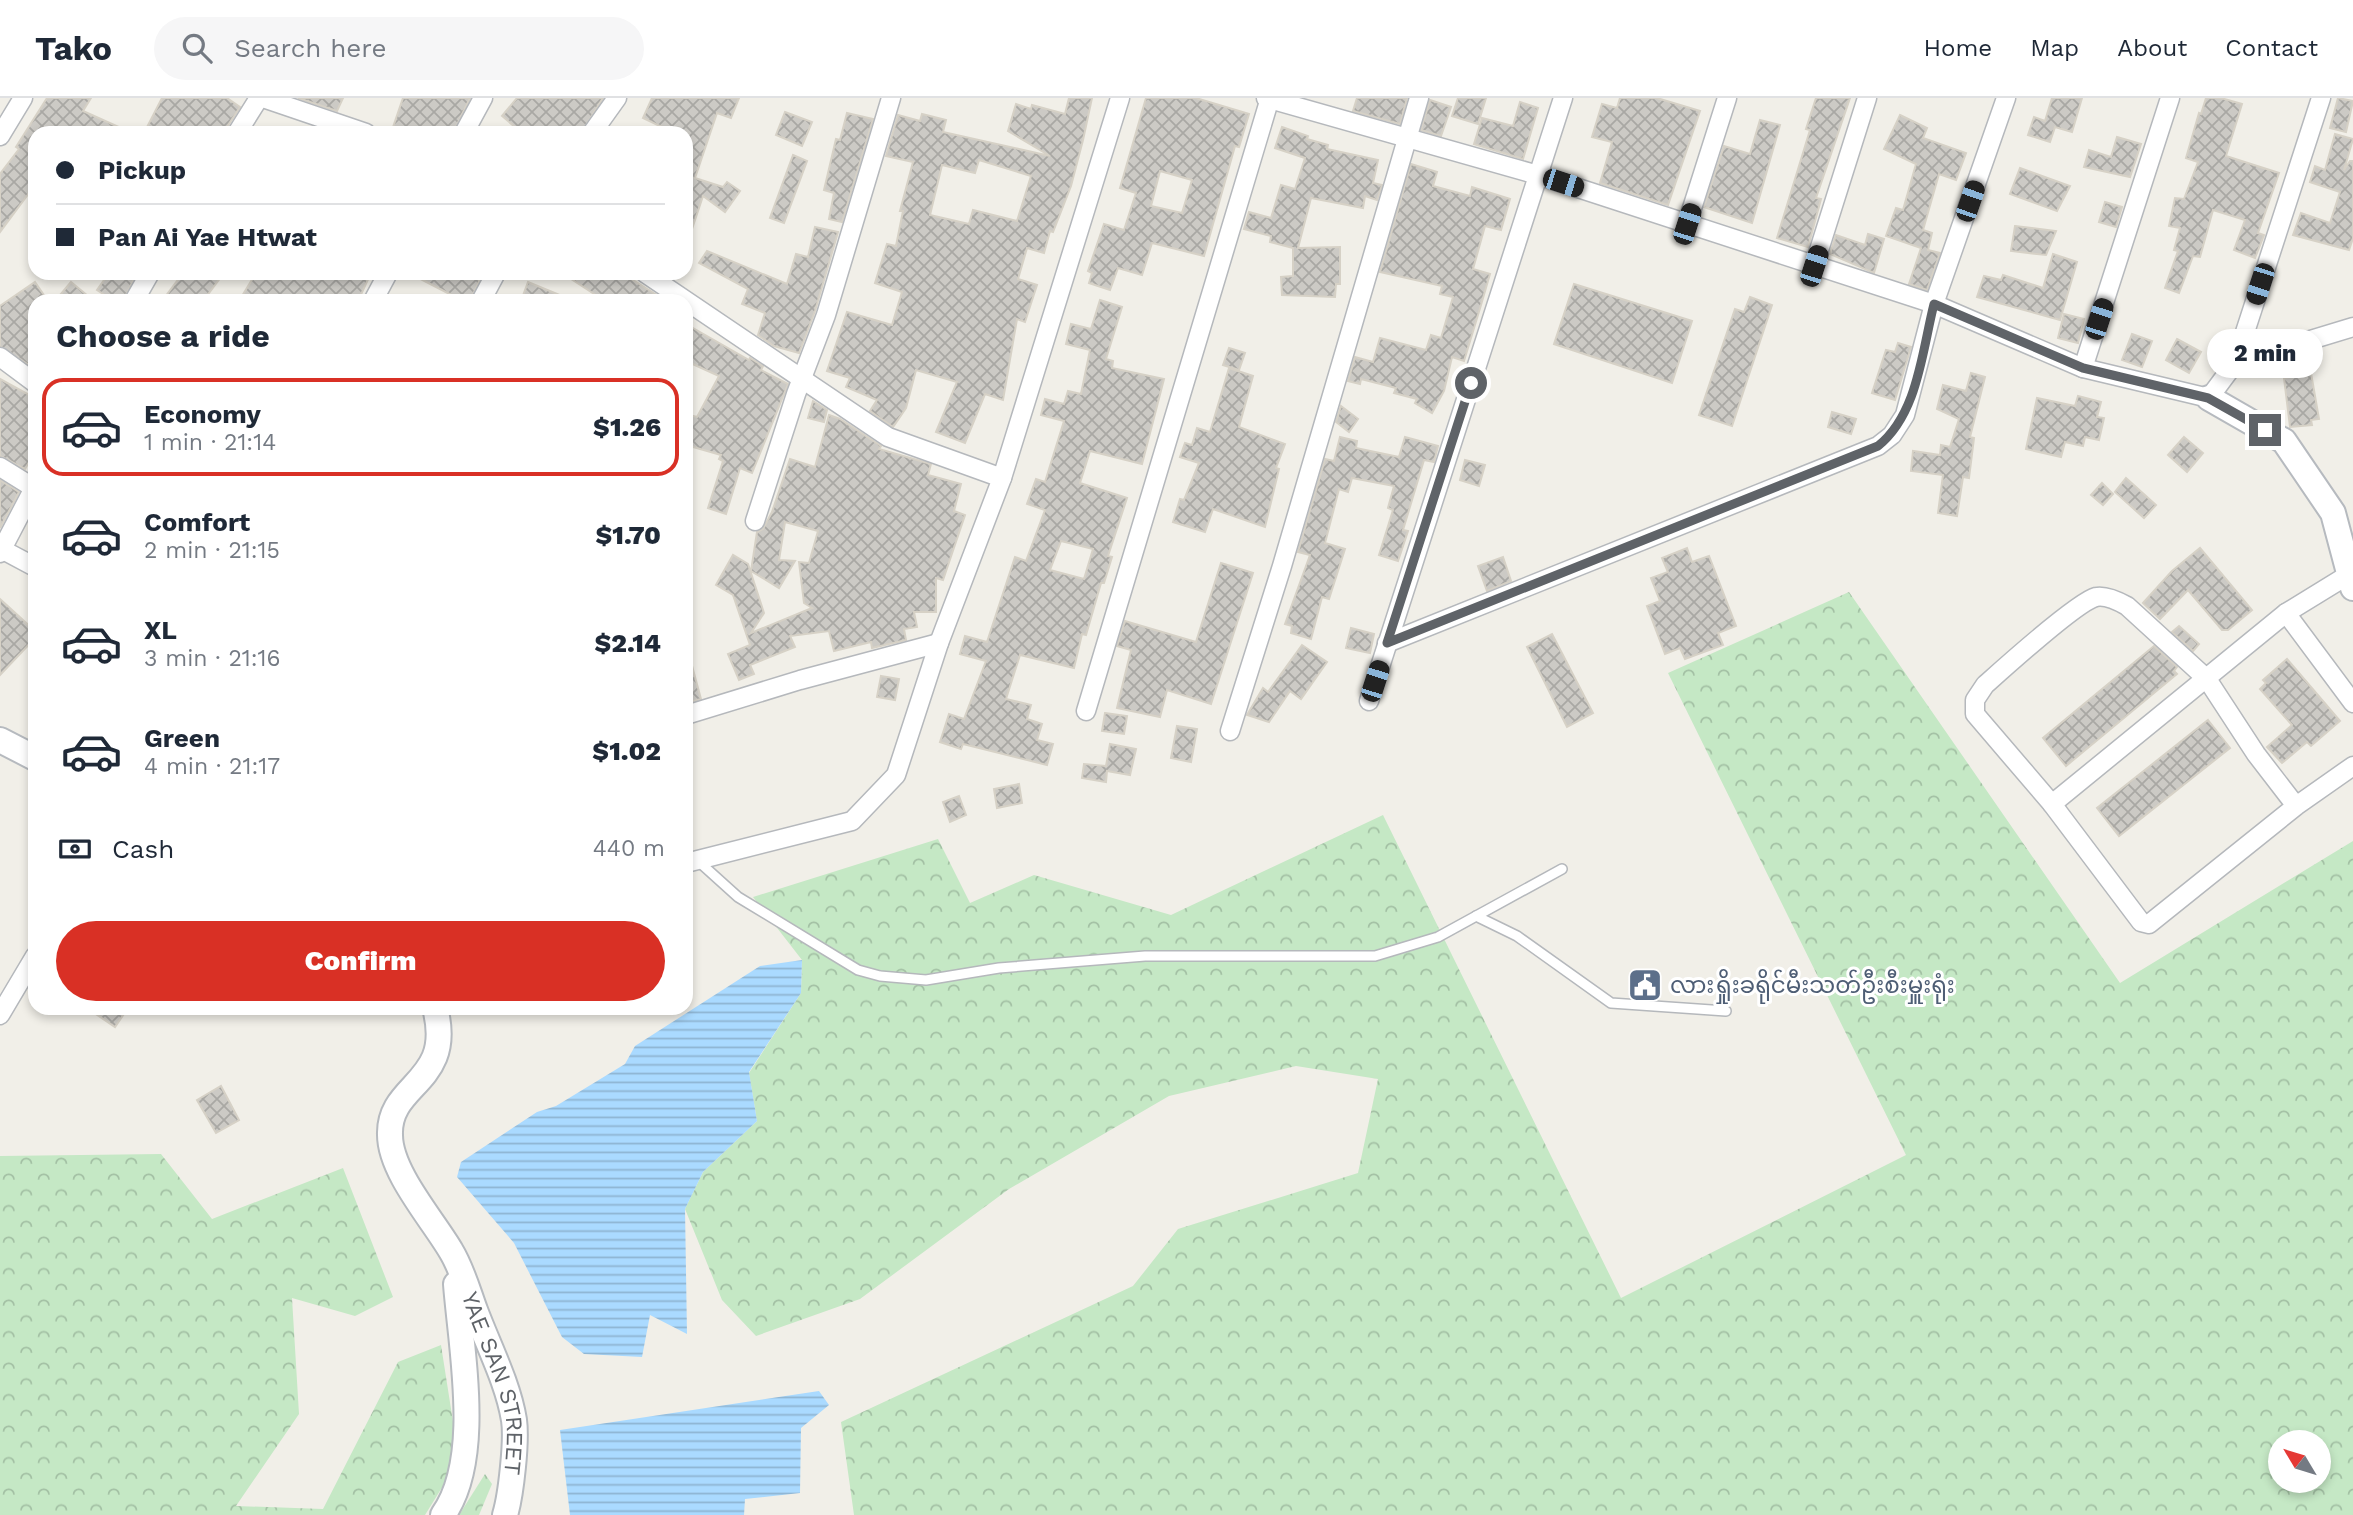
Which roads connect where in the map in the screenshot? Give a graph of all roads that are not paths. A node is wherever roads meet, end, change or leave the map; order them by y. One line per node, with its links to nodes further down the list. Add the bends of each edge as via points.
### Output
1 (23, 98): 19 (street)
2 (261, 98): 15 (street); 16 (street)
3 (483, 98): 17 (street)
4 (617, 98): 18 (street)
5 (891, 98): 33 (street)
6 (1120, 98): 36 (street)
7 (1268, 98): 20 (street); 49 (street)
8 (1419, 98): 20 (street)
9 (1563, 98): 21 (street)
10 (1727, 98): 22 (street)
11 (1867, 98): 23 (street)
12 (2006, 98): 26 (street)
13 (2170, 98): 31 (street)
14 (2321, 98): 30 (street)
15 (242, 126)
16 (345, 126)
17 (468, 126)
18 (597, 126)
19 (0, 136)
20 (1407, 138): 21 (street); 51 (street)
21 (1538, 175): 22 (street); 45 (street)
22 (1687, 224): 23 (street)
23 (1814, 266): 26 (street)
24 (656, 280): 25 (street)
25 (677, 294)
26 (1934, 304): 31 (street); 45 (street, via 1905,415 1878,446)
27 (693, 305): 33 (street)
28 (2353, 327): 30 (street)
29 (0, 357): 32 (street)
30 (2235, 363): 34 (street)
31 (2083, 368): 34 (street)
32 (28, 378)
33 (803, 378): 36 (street, via 888,437); 39 (street)
34 (2208, 398): 42 (main road, via 2284,441 2333,513)
35 (0, 467): 37 (street)
36 (1002, 478): 44 (street)
37 (28, 483)
38 (28, 499): 40 (street)
39 (755, 522)
40 (2, 551): 41 (street)
41 (28, 564)
42 (2351, 582): 43 (street)
43 (2286, 613): 46 (street); 48 (street)
44 (939, 643): 50 (street); 57 (street, via 896,775 852,821)
45 (1387, 643): 47 (street)
46 (2207, 679): 55 (street); 55 (street, via 2127,606 2096,597 2078,608 1985,685 1975,700 1975,714); 56 (street)
47 (1369, 701)
48 (2353, 703)
49 (1086, 711)
50 (693, 713)
51 (1230, 731)
52 (0, 740): 53 (main road)
53 (28, 754)
54 (2353, 766): 56 (street)
55 (2052, 804): 56 (street, via 2141,922 2149,924)
56 (2296, 806)
57 (693, 862)
58 (693, 863): 60 (lane, via 738,897 858,970 926,980 999,968 1144,956 1375,956 1438,937)
59 (1562, 869): 60 (lane)
60 (1476, 916): 62 (lane, via 1517,936 1611,1003)
61 (28, 968): 63 (street)
62 (1726, 1012)
63 (0, 1015)
64 (437, 1015): 65 (main road, YAE SAN STREET, via 440,1047 394,1114 389,1134 403,1175)
65 (454, 1255): 66 (main road, via 467,1429 462,1474); 67 (main road, YAE SAN STREET, via 514,1422)
66 (443, 1515)
67 (505, 1515)

